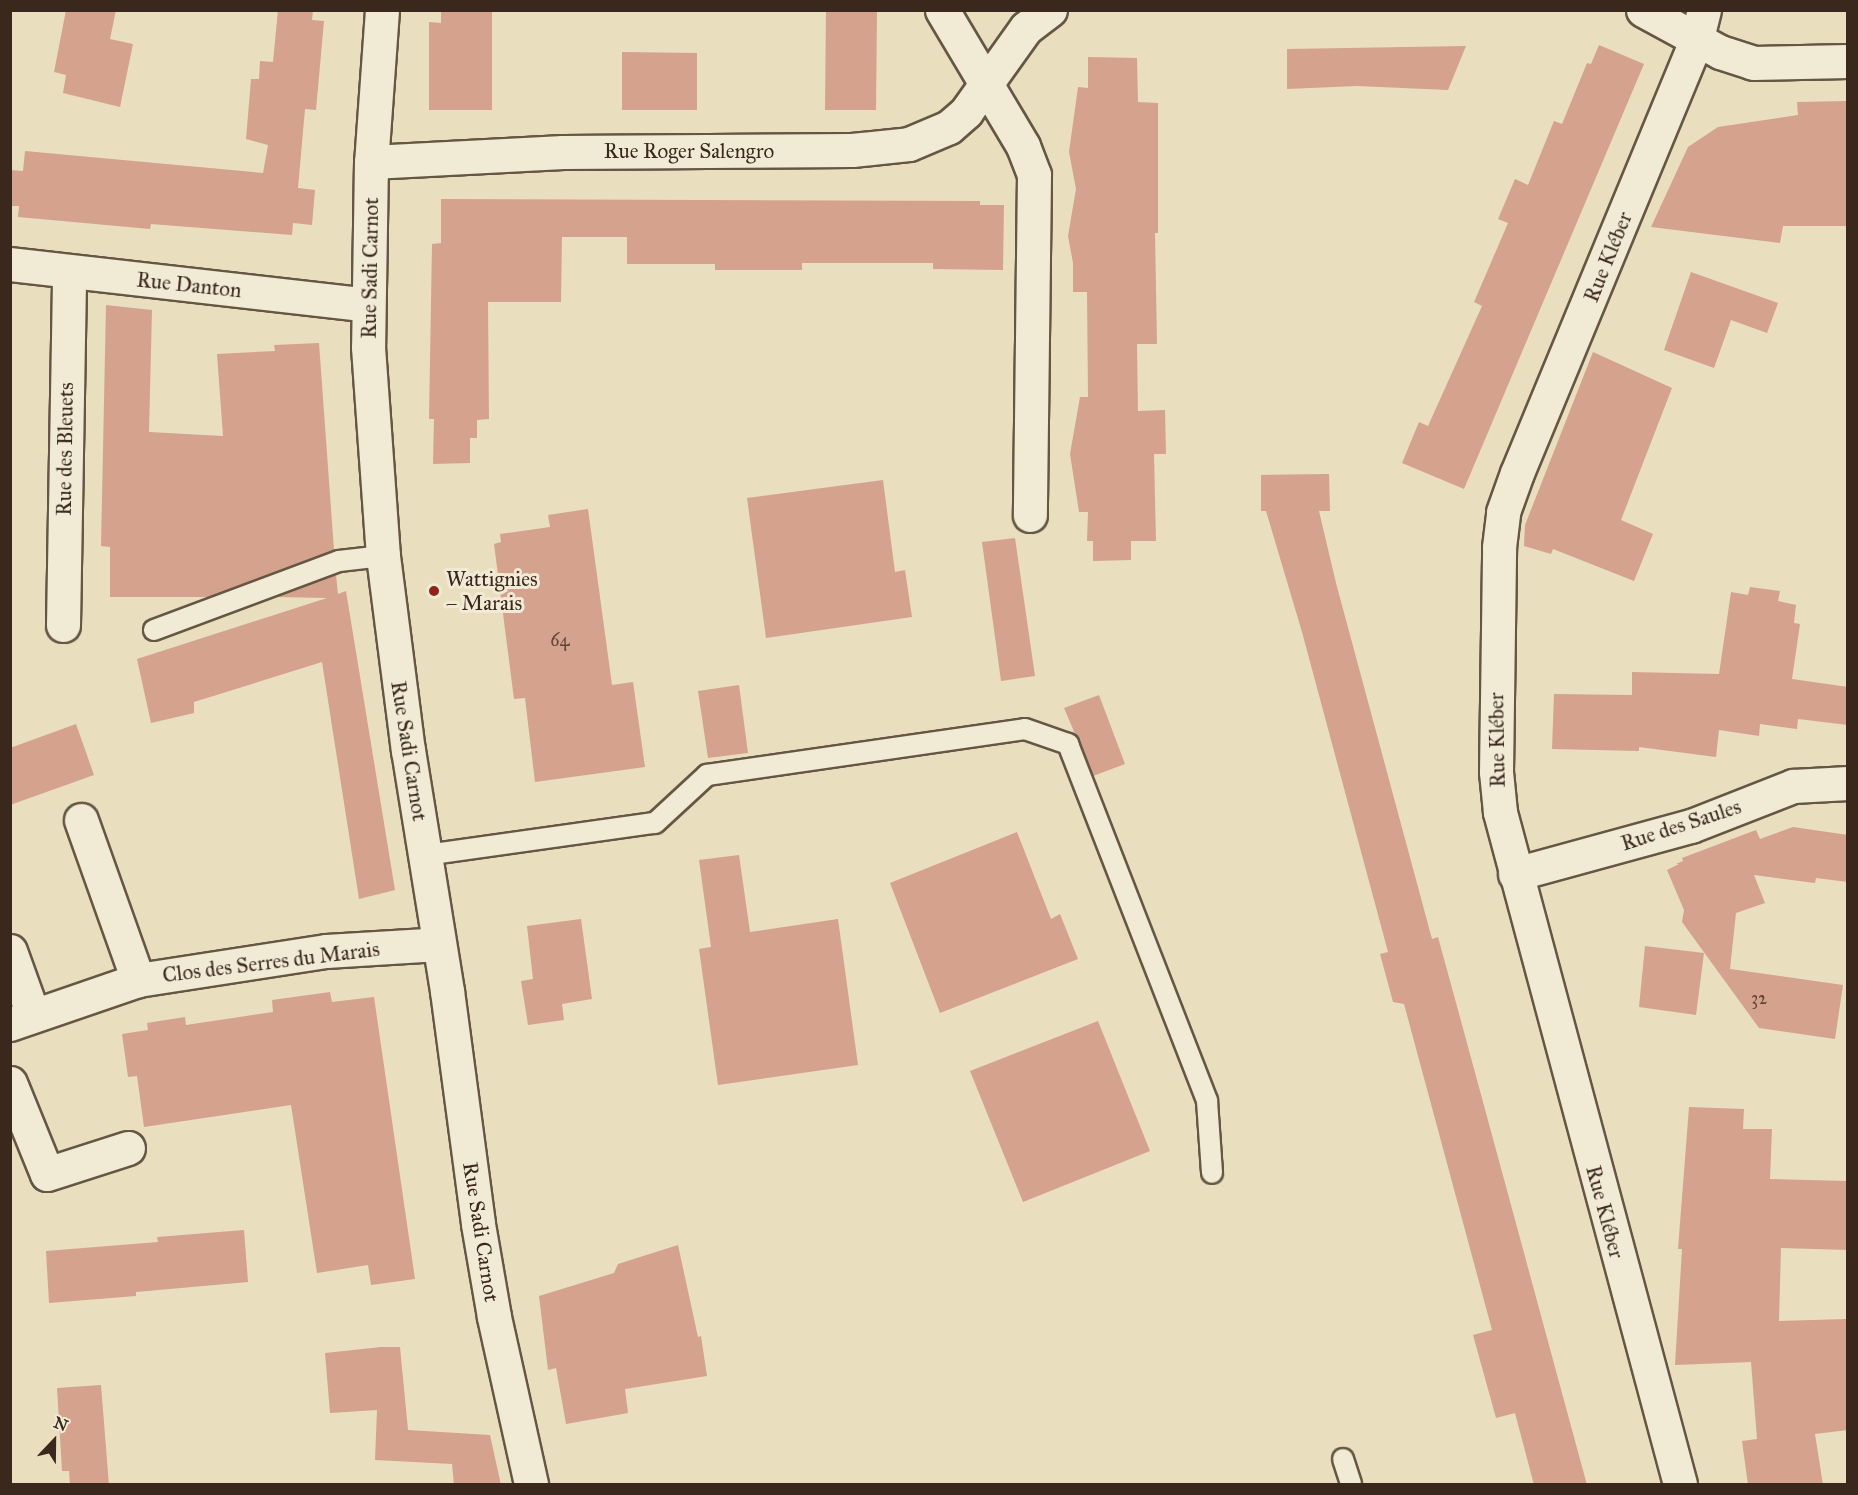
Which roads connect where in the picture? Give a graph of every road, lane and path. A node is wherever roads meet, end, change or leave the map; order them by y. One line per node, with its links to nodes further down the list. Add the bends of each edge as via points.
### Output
1 (382, 10): 8 (street, Rue Sadi Carnot)
2 (942, 10): 7 (street)
3 (1050, 10): 7 (street, Rue Roger Salengro, via 1026,28)
4 (1643, 10): 5 (street)
5 (1701, 24): 6 (street, via 1728,55 1753,63); 19 (street, Rue Kléber, via 1503,512 1498,547 1496,772 1500,812)
6 (1848, 61)
7 (986, 87): 8 (street, Rue Roger Salengro, via 949,127 909,144 888,148 563,152); 12 (street, via 1023,147 1034,175)
8 (371, 162): 11 (street, Rue Sadi Carnot)
9 (10, 264): 10 (street, Rue Danton)
10 (69, 272): 11 (street, Rue Danton); 14 (street, Rue des Bleuets)
11 (369, 305): 13 (street, Rue Sadi Carnot, via 368,347)
12 (1030, 515)
13 (383, 556): 15 (lane, via 339,561); 18 (street, Rue Sadi Carnot)
14 (63, 625)
15 (154, 630)
16 (1848, 783): 19 (street, Rue des Saules, via 1793,786 1691,826)
17 (81, 820): 22 (street, Clos des Serres du Marais)
18 (426, 855): 20 (street, Rue Sadi Carnot); 26 (lane, via 655,823 707,775 1025,729 1068,744 1207,1101)
19 (1515, 874): 30 (street, Rue Kléber)
20 (439, 944): 22 (street, Clos des Serres du Marais, via 326,951); 28 (street, Rue Sadi Carnot, via 492,1308)
21 (10, 951): 23 (street, Clos des Serres du Marais)
22 (138, 980): 23 (street, Clos des Serres du Marais)
23 (22, 1020)
24 (10, 1083): 25 (street, via 47,1174)
25 (128, 1148)
26 (1212, 1173)
27 (1343, 1459): 29 (lane)
28 (531, 1485)
29 (1351, 1485)
30 (1680, 1485)

